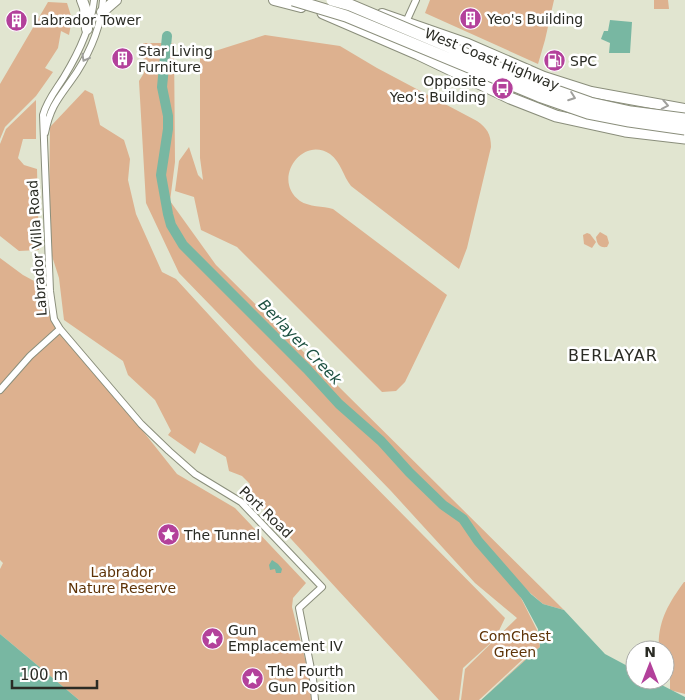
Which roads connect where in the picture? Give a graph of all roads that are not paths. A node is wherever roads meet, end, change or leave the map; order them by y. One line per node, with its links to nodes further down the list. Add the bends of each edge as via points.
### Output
1 (82, 0): 13 (main road)
2 (94, 0): 13 (street, Labrador Villa Road)
3 (103, 0): 10 (street, Labrador Villa Road)
4 (116, 0): 10 (main road)
5 (274, 0): 11 (main road)
6 (293, 0): 20 (highway, West Coast Highway, bridge, via 346,16 588,113)
7 (332, 0): 19 (highway, West Coast Highway, one-way to 19, bridge, via 590,103)
8 (341, 0): 12 (main road)
9 (416, 0): 12 (street)
10 (102, 12): 16 (street, Labrador Villa Road, one-way to 16, via 94,40)
11 (322, 13): 17 (main road); 23 (highway, via 556,116 625,131)
12 (406, 22): 14 (main road)
13 (87, 29): 15 (street, Labrador Villa Road)
14 (511, 63): 17 (main road, via 512,70); 18 (main road, one-way to 18, via 591,92)
15 (67, 72): 16 (street, via 67,78); 22 (street, Labrador Villa Road, via 46,104 42,126)
16 (75, 75): 22 (street, Labrador Villa Road, via 54,105)
17 (505, 84): 21 (main road, via 586,116)
18 (685, 109)
19 (685, 119)
20 (685, 129)
21 (685, 134)
22 (45, 137): 24 (street, Labrador Villa Road, via 50,291 54,319)
23 (685, 138)
24 (60, 329): 25 (street, Labrador Villa Road); 26 (street, Port Road, via 141,424 195,474 241,502 322,587 299,608)
25 (0, 390)
26 (315, 700)

